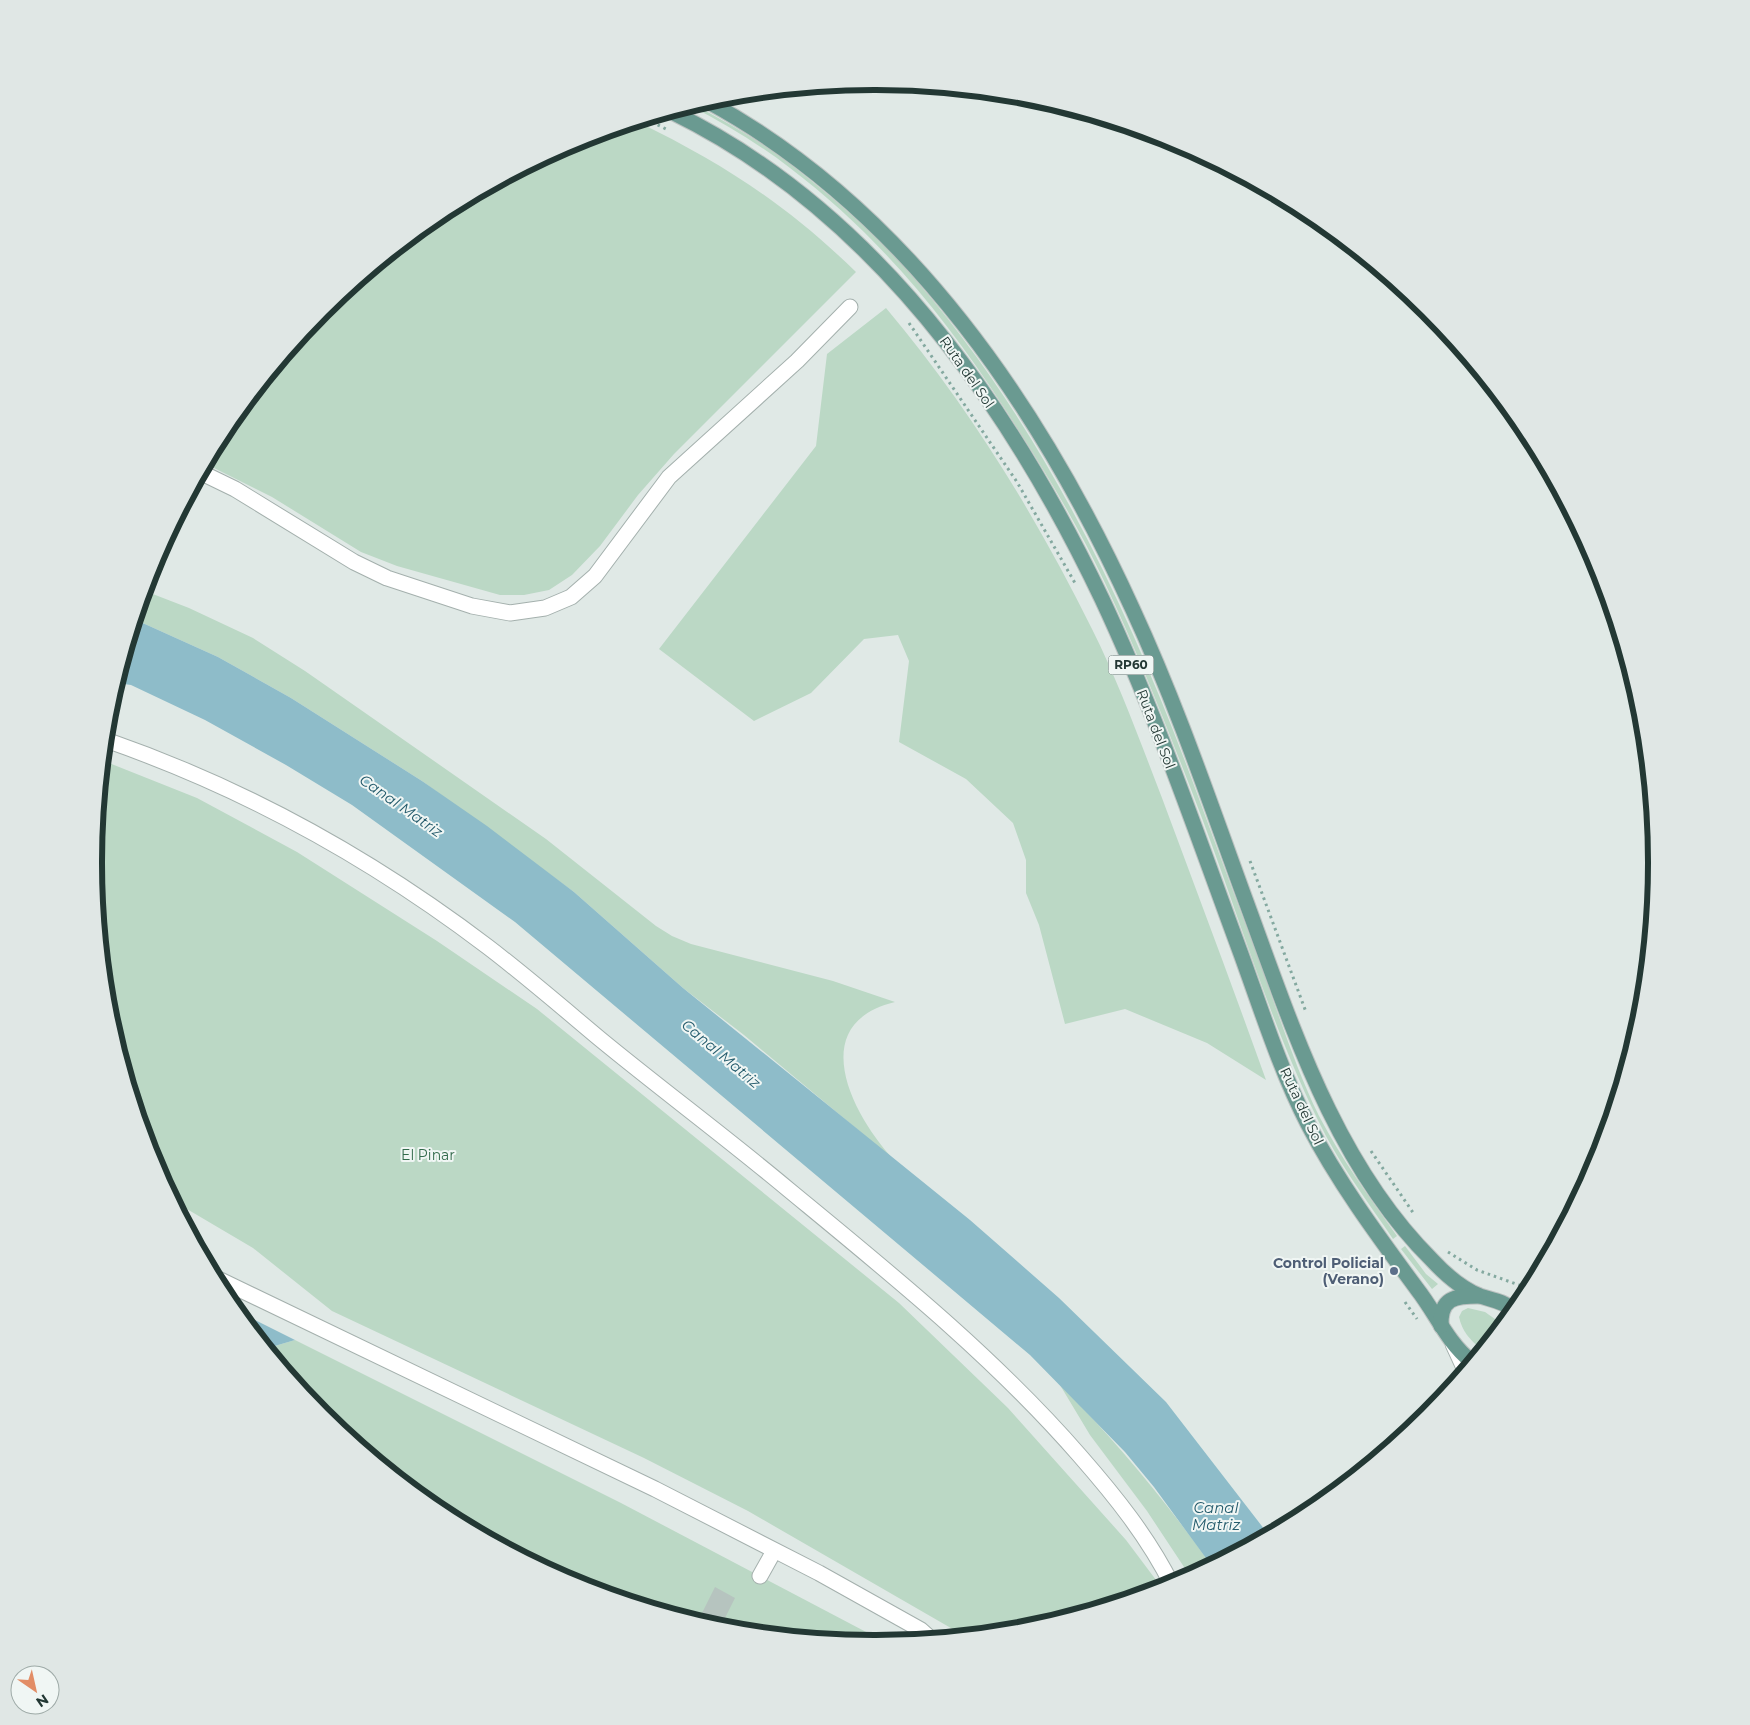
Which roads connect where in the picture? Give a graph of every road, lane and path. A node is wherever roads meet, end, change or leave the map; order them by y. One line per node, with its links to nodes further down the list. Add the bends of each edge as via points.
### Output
1 (716, 107): 12 (main road, Ruta del Sol / RP60, via 800,161 873,223 970,333 1024,412 1085,511 1140,624 1186,738 1282,998 1330,1114 1375,1189 1407,1234 1446,1274)
2 (678, 115): 14 (main road, Ruta del Sol / RP60, via 753,158 787,182 861,246 913,300 1007,431 1087,569 1120,639 1305,1118 1343,1183)
3 (654, 123): 4 (path)
4 (668, 129)
5 (850, 307): 7 (street, via 797,361 669,477 595,576 571,597 545,608 510,614 387,578)
6 (906, 320): 8 (path, via 1018,482)
7 (206, 475)
8 (1078, 591)
9 (112, 742): 21 (street, via 194,774 306,827 406,889 522,973 754,1160 969,1341 1033,1404 1102,1480 1154,1550)
10 (228, 1284): 19 (street, via 655,1489)
11 (1401, 1296): 15 (path)
12 (1479, 1296): 13 (main road, Ruta del Sol / RP60); 14 (main road, via 1462,1296 1446,1303 1441,1313)
13 (1508, 1305)
14 (1442, 1326): 16 (main road, Ruta del Sol / RP60)
15 (1422, 1327)
16 (1452, 1343): 17 (main road, Ruta del Sol / RP60); 18 (street)
17 (1468, 1358)
18 (1462, 1364)
19 (774, 1551): 20 (street); 22 (street)
20 (760, 1576)
21 (1168, 1577)
22 (924, 1633)

